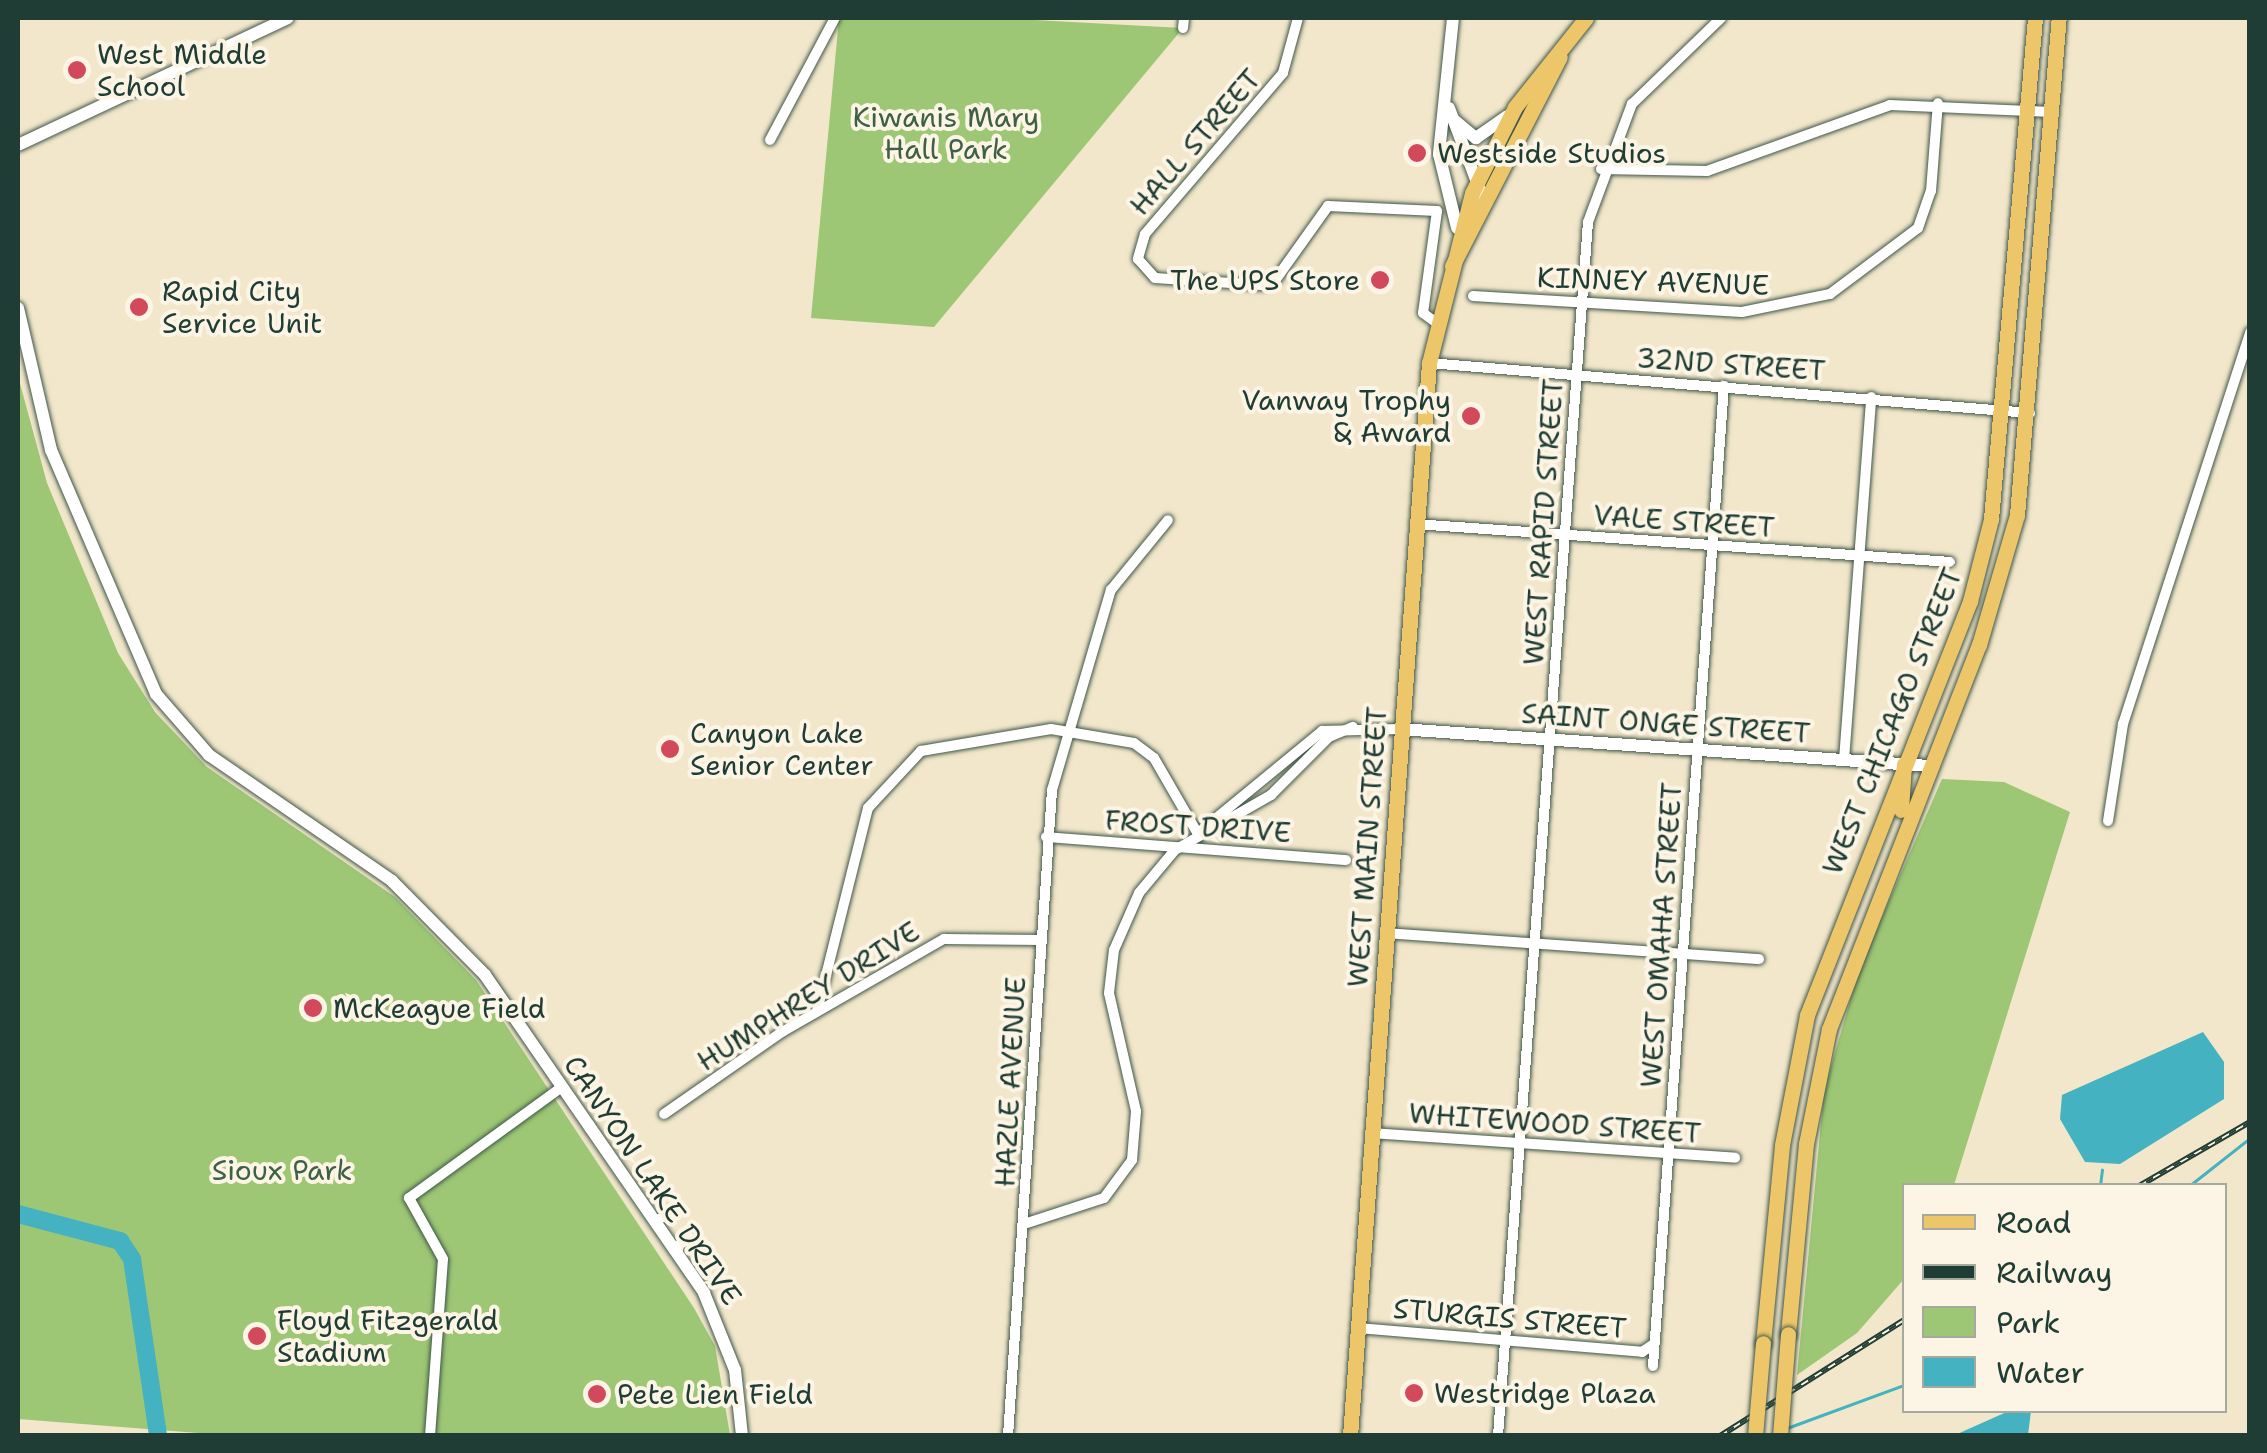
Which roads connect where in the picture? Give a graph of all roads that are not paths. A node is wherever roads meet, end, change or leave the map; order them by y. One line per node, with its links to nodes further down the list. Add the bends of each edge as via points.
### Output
1 (288, 18): 17 (street)
2 (835, 18): 16 (street)
3 (1298, 18): 24 (street, HALL STREET, via 1284,73 1145,234 1140,264 1161,279 1268,284 1322,210 1339,204 1437,211)
4 (1453, 18): 10 (street)
5 (1586, 18): 9 (main road)
6 (1721, 18): 19 (street, WEST RAPID STREET, via 1646,85)
7 (2056, 18): 14 (main road, WEST CHICAGO STREET)
8 (2035, 22): 13 (main road, WEST CHICAGO STREET); 14 (main road, via 2038,94)
9 (1561, 53): 12 (main road); 20 (main road)
10 (1448, 100): 15 (street); 18 (street)
11 (1938, 103): 13 (street); 19 (street, via 1859,111 1706,172); 27 (street, KINNEY AVENUE, via 1924,218 1848,284 1757,311)
12 (1515, 107): 15 (street, via 1480,138); 21 (main road)
13 (2028, 110): 14 (street); 22 (main road, via 2042,120); 28 (main road, WEST CHICAGO STREET)
14 (2052, 112): 22 (main road, WEST CHICAGO STREET)
15 (1450, 116): 21 (street)
16 (770, 140)
17 (18, 145)
18 (1439, 154): 21 (street, via 1456,180); 23 (street, WEST MAIN STREET, via 1458,202)
19 (1600, 169): 27 (street, WEST RAPID STREET)
20 (1498, 175): 21 (street); 25 (main road)
21 (1478, 184): 23 (main road); 25 (street, WEST MAIN STREET)
22 (2045, 210): 37 (main road, WEST CHICAGO STREET)
23 (1456, 236): 25 (main road, WEST MAIN STREET)
24 (1432, 260): 25 (street); 30 (street, HALL STREET, via 1423,317)
25 (1456, 261): 30 (main road, WEST MAIN STREET)
26 (1473, 296): 27 (street, KINNEY AVENUE)
27 (1582, 302): 33 (street, WEST RAPID STREET)
28 (2014, 306): 36 (main road, WEST CHICAGO STREET); 37 (main road, via 2015,394)
29 (18, 308): 66 (street, CANYON LAKE DRIVE, via 56,465 168,710 231,773 423,908 485,975)
30 (1436, 323): 32 (main road, WEST MAIN STREET)
31 (2250, 332): 54 (street, via 2124,724)
32 (1429, 364): 33 (street, 32ND STREET); 40 (main road, WEST MAIN STREET)
33 (1576, 375): 34 (street, 32ND STREET); 41 (street, WEST RAPID STREET)
34 (1724, 386): 35 (street, 32ND STREET); 42 (street, WEST OMAHA STREET)
35 (1872, 397): 36 (street, 32ND STREET); 43 (street)
36 (2006, 410): 37 (street, 32ND STREET); 38 (main road, via 2021,432); 45 (main road, WEST CHICAGO STREET)
37 (2030, 413): 38 (main road, WEST CHICAGO STREET)
38 (2017, 515): 53 (main road, WEST CHICAGO STREET, via 1988,620)
39 (1168, 520): 48 (street, HAZLE AVENUE, via 1114,582)
40 (1415, 524): 41 (street, VALE STREET); 47 (main road, WEST MAIN STREET)
41 (1564, 535): 42 (street, VALE STREET); 49 (street, WEST RAPID STREET)
42 (1712, 545): 43 (street, VALE STREET); 50 (street, WEST OMAHA STREET)
43 (1859, 556): 44 (street, VALE STREET); 51 (street)
44 (1950, 562)
45 (1973, 591): 52 (main road, WEST CHICAGO STREET); 53 (main road, via 1925,736)
46 (1353, 728): 47 (street); 55 (street, via 1246,812); 55 (street, via 1322,731)
47 (1400, 730): 49 (street, SAINT ONGE STREET); 60 (main road, WEST MAIN STREET)
48 (1067, 732): 55 (street, via 1148,750); 56 (street, HAZLE AVENUE); 65 (street, via 940,744 892,774 864,820)
49 (1550, 739): 50 (street, SAINT ONGE STREET); 62 (street, WEST RAPID STREET)
50 (1697, 750): 51 (street, SAINT ONGE STREET); 63 (street, WEST OMAHA STREET)
51 (1844, 760): 52 (street, SAINT ONGE STREET)
52 (1904, 764): 53 (street, SAINT ONGE STREET); 59 (main road, via 1908,788); 86 (main road, WEST CHICAGO STREET, bridge, via 1807,1016 1782,1145)
53 (1929, 766): 59 (main road, WEST CHICAGO STREET)
54 (2108, 822)
55 (1198, 834): 57 (street)
56 (1046, 837): 57 (street, FROST DRIVE); 61 (street, HAZLE AVENUE)
57 (1178, 848): 58 (street, FROST DRIVE); 74 (street, via 1138,892 1112,964 1112,1027 1137,1122 1128,1170 1098,1202)
58 (1346, 860)
59 (1863, 927): 87 (main road, WEST CHICAGO STREET, bridge, via 1815,1088)
60 (1386, 933): 62 (street); 68 (main road, WEST MAIN STREET)
61 (1041, 940): 65 (street, HUMPHREY DRIVE, via 950,937); 74 (street, HAZLE AVENUE)
62 (1536, 944): 63 (street); 69 (street, WEST RAPID STREET)
63 (1682, 954): 64 (street); 70 (street, WEST OMAHA STREET)
64 (1759, 960)
65 (817, 1011): 67 (street, HUMPHREY DRIVE)
66 (562, 1086): 73 (street, CANYON LAKE DRIVE); 81 (street, via 409,1198 442,1253)
67 (664, 1114)
68 (1372, 1133): 69 (street, WHITEWOOD STREET); 77 (main road, WEST MAIN STREET)
69 (1522, 1144): 70 (street, WHITEWOOD STREET); 78 (street, WEST RAPID STREET)
70 (1668, 1153): 71 (street, WHITEWOOD STREET); 79 (street, WEST OMAHA STREET)
71 (1735, 1158)
72 (672, 1212): 73 (street)
73 (656, 1222): 76 (street, CANYON LAKE DRIVE)
74 (1024, 1224): 83 (street, HAZLE AVENUE)
75 (690, 1238): 76 (street)
76 (674, 1248): 82 (street, CANYON LAKE DRIVE, via 726,1340)
77 (1358, 1328): 78 (street, STURGIS STREET); 84 (main road, WEST MAIN STREET)
78 (1505, 1339): 79 (street, STURGIS STREET, via 1642,1352); 85 (street, WEST RAPID STREET)
79 (1655, 1343): 80 (street, WEST OMAHA STREET)
80 (1654, 1366)
81 (430, 1436)
82 (742, 1436)
83 (1008, 1436)
84 (1350, 1436)
85 (1498, 1436)
86 (1755, 1436)
87 (1780, 1436)

